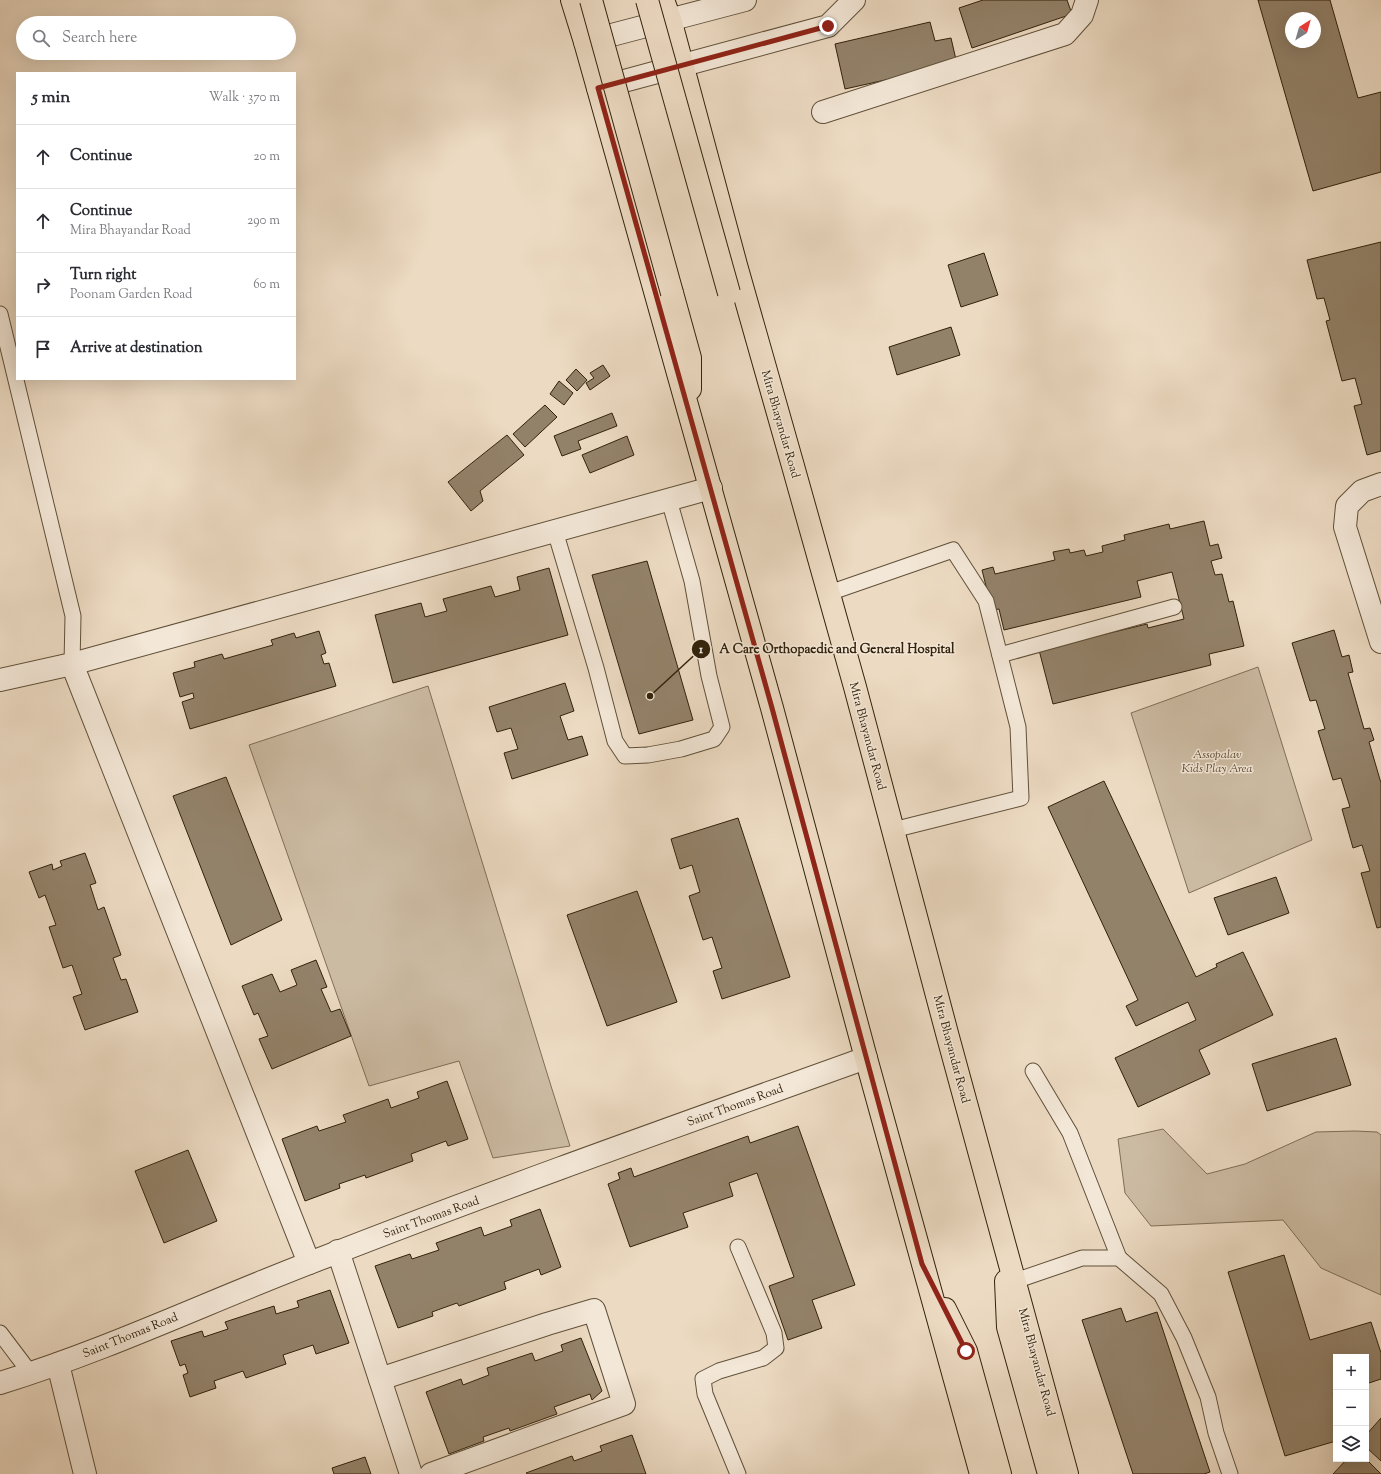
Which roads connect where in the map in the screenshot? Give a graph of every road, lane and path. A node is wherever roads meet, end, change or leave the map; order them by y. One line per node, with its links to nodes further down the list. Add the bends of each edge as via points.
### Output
1 (572, 0): 8 (main road)
2 (591, 0): 14 (main road, bridge, via 690,358)
3 (647, 0): 13 (main road, bridge, via 739,328)
4 (745, 0): 7 (street)
5 (854, 0): 9 (street, via 828,26)
6 (1087, 0): 11 (street, via 1082,15 1065,34)
7 (667, 10): 8 (street); 9 (main road, Mira Bhayandar Road)
8 (585, 42): 10 (main road)
9 (682, 64): 10 (street); 13 (main road, Mira Bhayandar Road)
10 (598, 88): 14 (main road)
11 (823, 112)
12 (0, 314): 23 (lane, via 72,616)
13 (772, 389): 19 (main road, Mira Bhayandar Road)
14 (690, 414): 16 (main road)
15 (1381, 484): 21 (street, via 1362,491 1348,506 1345,527)
16 (711, 488): 17 (street); 26 (main road)
17 (669, 500): 18 (street); 18 (lane, via 692,581 709,676 722,727 714,738 682,748 648,755 625,756 615,741)
18 (555, 531): 23 (street)
19 (829, 592): 22 (lane, via 953,550 986,601); 25 (main road, Mira Bhayandar Road)
20 (1174, 607): 22 (lane)
21 (1381, 642)
22 (1000, 655): 25 (lane, via 1018,727 1020,798)
23 (72, 664): 24 (street); 32 (street)
24 (0, 680)
25 (893, 830): 28 (main road, Mira Bhayandar Road)
26 (866, 1058): 30 (street, Saint Thomas Road); 33 (main road)
27 (1034, 1071): 31 (lane, via 1070,1134)
28 (1004, 1240): 34 (main road, Mira Bhayandar Road); 46 (main road, via 1008,1327)
29 (738, 1247): 43 (lane, via 774,1333 776,1348 763,1358 719,1371 703,1379 704,1394)
30 (338, 1251): 32 (street, Saint Thomas Road); 38 (street)
31 (1119, 1258): 34 (lane, via 1082,1258); 48 (lane, via 1161,1294 1184,1338 1208,1397 1216,1433)
32 (309, 1263): 36 (street, Saint Thomas Road)
33 (922, 1264): 44 (main road); 45 (main road, via 966,1351)
34 (1015, 1281): 47 (main road, Mira Bhayandar Road)
35 (0, 1333): 37 (lane)
36 (58, 1364): 37 (street, Saint Thomas Road); 40 (street)
37 (31, 1374): 39 (street, Saint Thomas Road)
38 (380, 1379): 41 (street); 42 (street, via 594,1310 624,1404)
39 (0, 1383)
40 (85, 1474)
41 (411, 1474)
42 (431, 1474)
43 (738, 1474)
44 (981, 1474)
45 (1000, 1474)
46 (1049, 1474)
47 (1068, 1474)
48 (1230, 1474)

